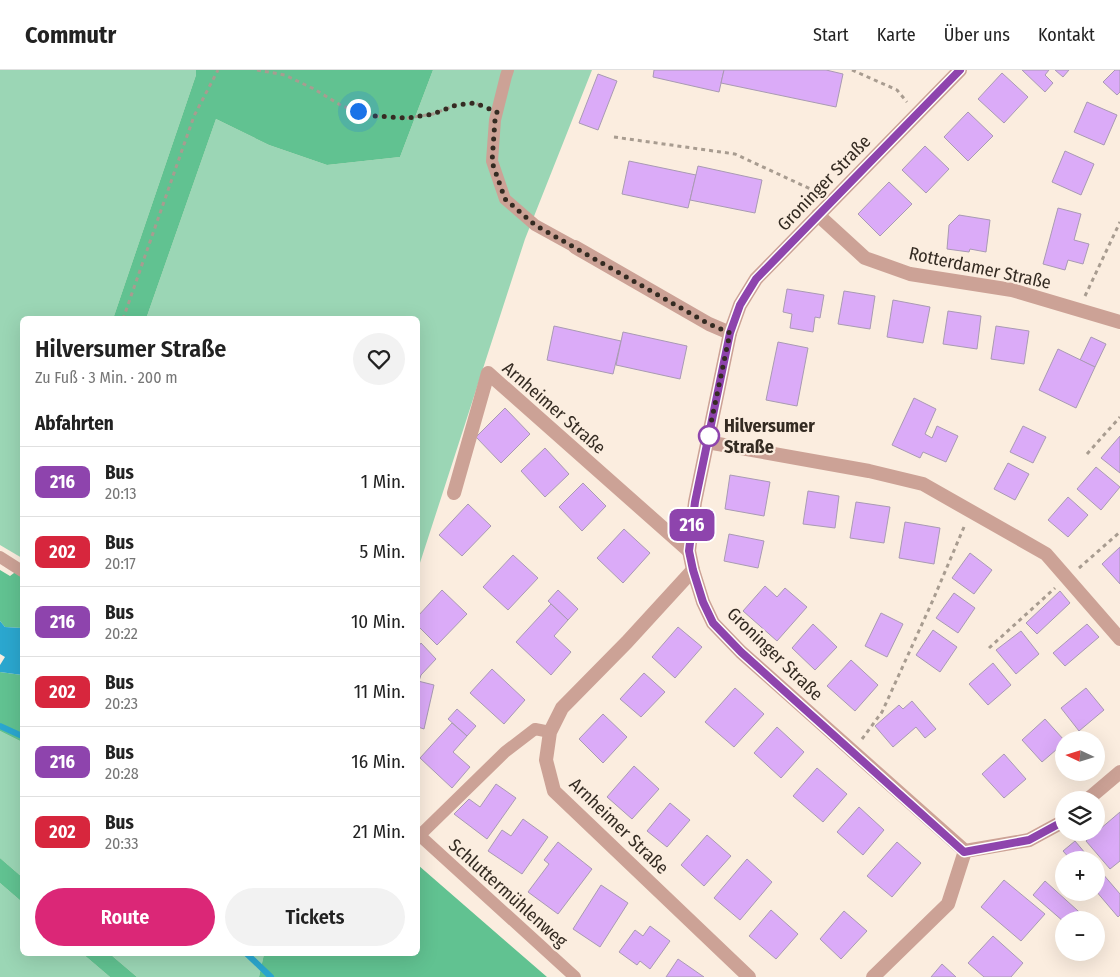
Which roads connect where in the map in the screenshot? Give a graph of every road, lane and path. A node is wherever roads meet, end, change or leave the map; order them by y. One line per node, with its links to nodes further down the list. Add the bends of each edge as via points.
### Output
1 (218, 70): 16 (path, via 194,116)
2 (257, 70): 7 (path)
3 (283, 70): 7 (path)
4 (508, 70): 8 (lane)
5 (852, 70): 9 (path, via 897,90)
6 (960, 70): 9 (street, Groninger Straße)
7 (285, 75): 8 (path, via 342,106 374,116 408,118 475,103)
8 (497, 112): 14 (lane, via 492,162 505,199 535,225)
9 (918, 113): 11 (street, Groninger Straße)
10 (614, 136): 11 (path, via 735,154)
11 (833, 200): 12 (street, Groninger Straße)
12 (818, 216): 15 (street, Rotterdamer Straße, via 865,258 901,271 1012,290); 18 (street, Groninger Straße, via 756,279 740,305)
13 (1120, 222): 15 (path)
14 (575, 247): 18 (street)
15 (1079, 310): 17 (street, Rotterdamer Straße)
16 (124, 316)
17 (1120, 322)
18 (730, 333): 20 (street, Groninger Straße)
19 (1120, 417): 21 (path)
20 (707, 442): 23 (street, via 923,484); 25 (street, Groninger Straße)
21 (1087, 454)
22 (454, 493): 25 (street, Arnheimer Straße, via 488,373)
23 (971, 512): 29 (street, via 1046,554); 33 (path, via 882,712)
24 (1120, 532): 29 (path)
25 (689, 551): 28 (street, Groninger Straße)
26 (0, 557): 27 (lane)
27 (20, 570)
28 (693, 570): 32 (street, Arnheimer Straße, via 562,708); 33 (street, Groninger Straße, via 713,623)
29 (1067, 578): 30 (street); 31 (path)
30 (1120, 639)
31 (988, 648)
32 (550, 732): 37 (lane, via 534,729 505,752); 41 (street, Arnheimer Straße, via 546,760 554,791)
33 (852, 752): 39 (street, Groninger Straße)
34 (1120, 772): 35 (street)
35 (1098, 791)
36 (1055, 826): 39 (street, via 1029,840)
37 (420, 833)
38 (420, 837): 40 (lane, Schluttermühlenweg)
39 (964, 852): 42 (street, via 948,904)
40 (575, 977)
41 (748, 977)
42 (873, 977)

